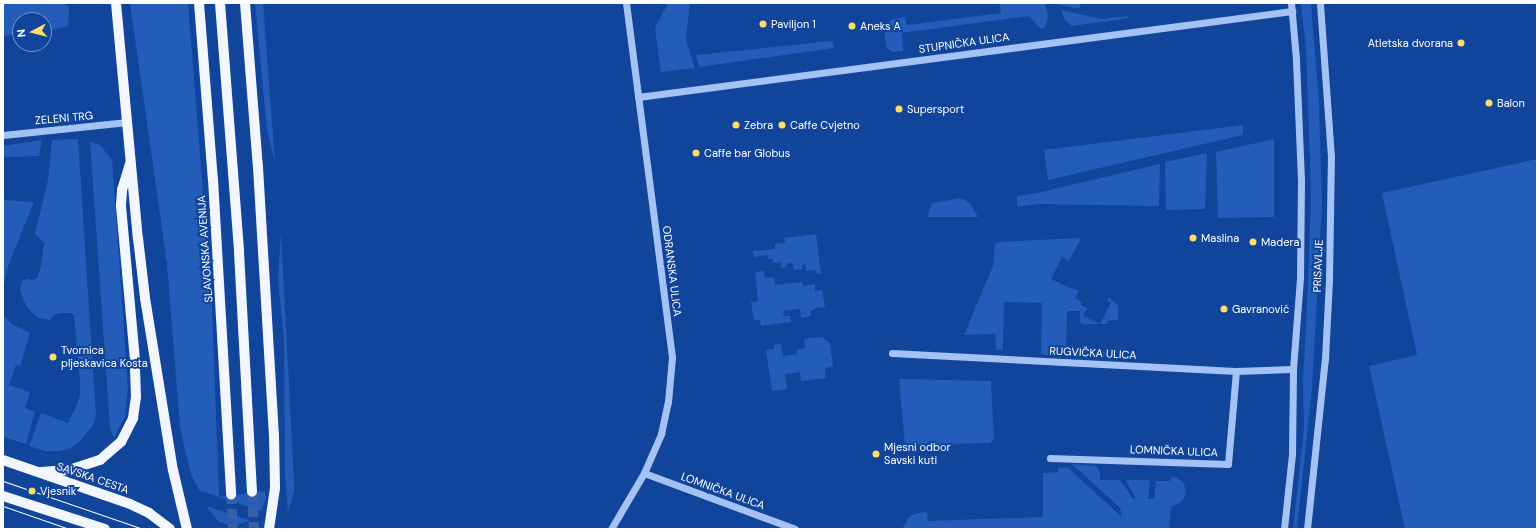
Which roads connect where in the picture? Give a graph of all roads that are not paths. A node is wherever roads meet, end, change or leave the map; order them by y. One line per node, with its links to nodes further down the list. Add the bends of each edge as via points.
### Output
1 (116, 3): 10 (main road)
2 (199, 3): 21 (main road, SLAVONSKA AVENIJA, via 213,179)
3 (220, 3): 20 (main road, via 239,252)
4 (245, 3): 26 (main road, via 258,166 274,436 275,488)
5 (626, 3): 9 (street, ODRANSKA ULICA)
6 (1291, 3): 8 (street, PRISAVLJE)
7 (1320, 3): 30 (street, PRISAVLJE, via 1331,157 1329,280 1325,359)
8 (1292, 11): 9 (street, STUPNIČKA ULICA); 14 (street, PRISAVLJE, via 1301,180 1300,278)
9 (638, 97): 19 (street, ODRANSKA ULICA, via 672,357 668,402 661,434)
10 (127, 122): 11 (street, ZELENI TRG); 12 (main road)
11 (3, 135)
12 (131, 162): 18 (main road, via 122,190 121,205 135,360 136,397 133,418 121,442 100,460 69,470); 25 (main road, via 145,298 173,470)
13 (892, 353): 15 (street, RUGVIČKA ULICA)
14 (1293, 369): 15 (street, RUGVIČKA ULICA); 29 (street, PRISAVLJE, via 1292,454)
15 (1236, 371): 16 (street, LOMNIČKA ULICA, via 1228,464)
16 (1050, 458)
17 (3, 460): 18 (main road, SAVSKA CESTA)
18 (41, 472): 24 (main road, SAVSKA CESTA, via 130,504 149,513)
19 (644, 472): 27 (street, ODRANSKA ULICA); 28 (street, LOMNIČKA ULICA)
20 (252, 492)
21 (231, 494)
22 (3, 496): 23 (main road)
23 (105, 529)
24 (170, 529)
25 (187, 529)
26 (269, 529)
27 (611, 529)
28 (794, 529)
29 (1284, 529)
30 (1307, 529)

